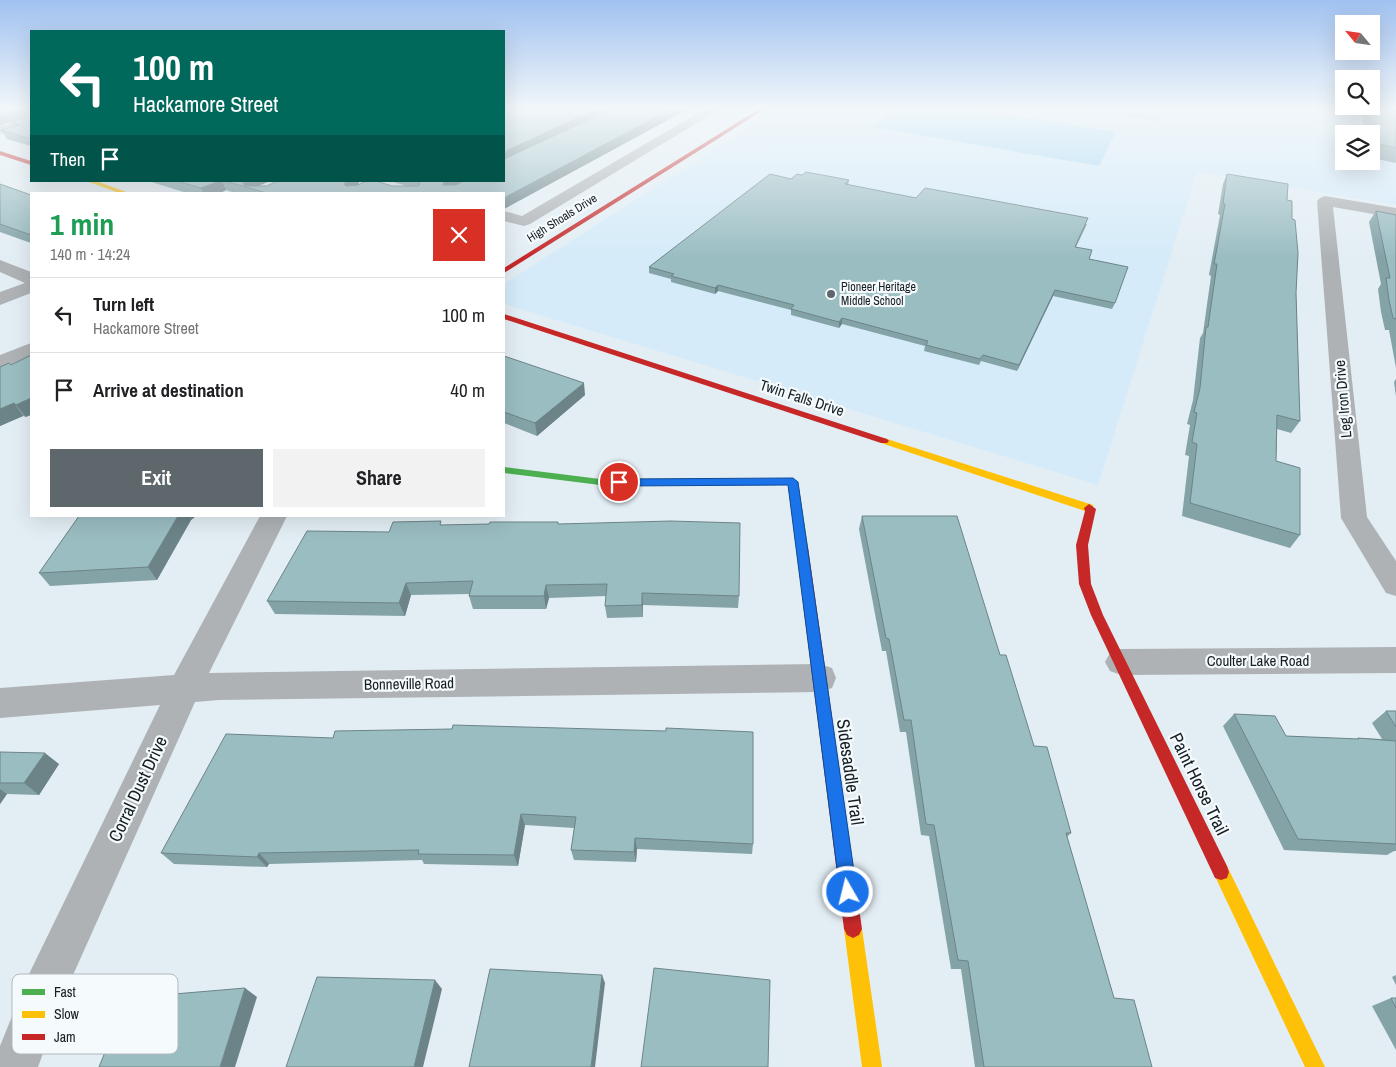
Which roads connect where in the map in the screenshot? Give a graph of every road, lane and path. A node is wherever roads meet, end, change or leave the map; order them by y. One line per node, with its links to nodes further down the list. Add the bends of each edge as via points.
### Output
1 (18, 159): 4 (street)
2 (630, 159): 8 (street, via 524,221)
3 (683, 159): 10 (street, High Shoals Drive)
4 (30, 163)
5 (92, 182): 6 (street)
6 (123, 192)
7 (1396, 213): 20 (street, Leg Iron Drive, via 1325,201 1354,518)
8 (505, 216)
9 (0, 265): 11 (street)
10 (505, 270)
11 (30, 278)
12 (30, 287): 13 (street)
13 (0, 298)
14 (505, 316): 18 (street, Twin Falls Drive)
15 (30, 349): 16 (street)
16 (0, 363)
17 (505, 470): 23 (street, Sidesaddle Trail, via 600,482 793,482)
18 (1091, 509): 22 (street, Paint Horse Trail, via 1082,545 1085,584)
19 (273, 517): 24 (street, Corral Dust Drive)
20 (1396, 585)
21 (1396, 660): 22 (street, Coulter Lake Road)
22 (1121, 662): 30 (street, Paint Horse Trail)
23 (820, 678): 24 (street, Bonneville Road); 29 (street, Sidesaddle Trail)
24 (184, 688): 25 (street, Bonneville Road); 26 (street, Corral Dust Drive)
25 (0, 703)
26 (51, 974)
27 (20, 1054): 28 (street, Corral Dust Drive)
28 (15, 1067)
29 (872, 1067)
30 (1315, 1067)

